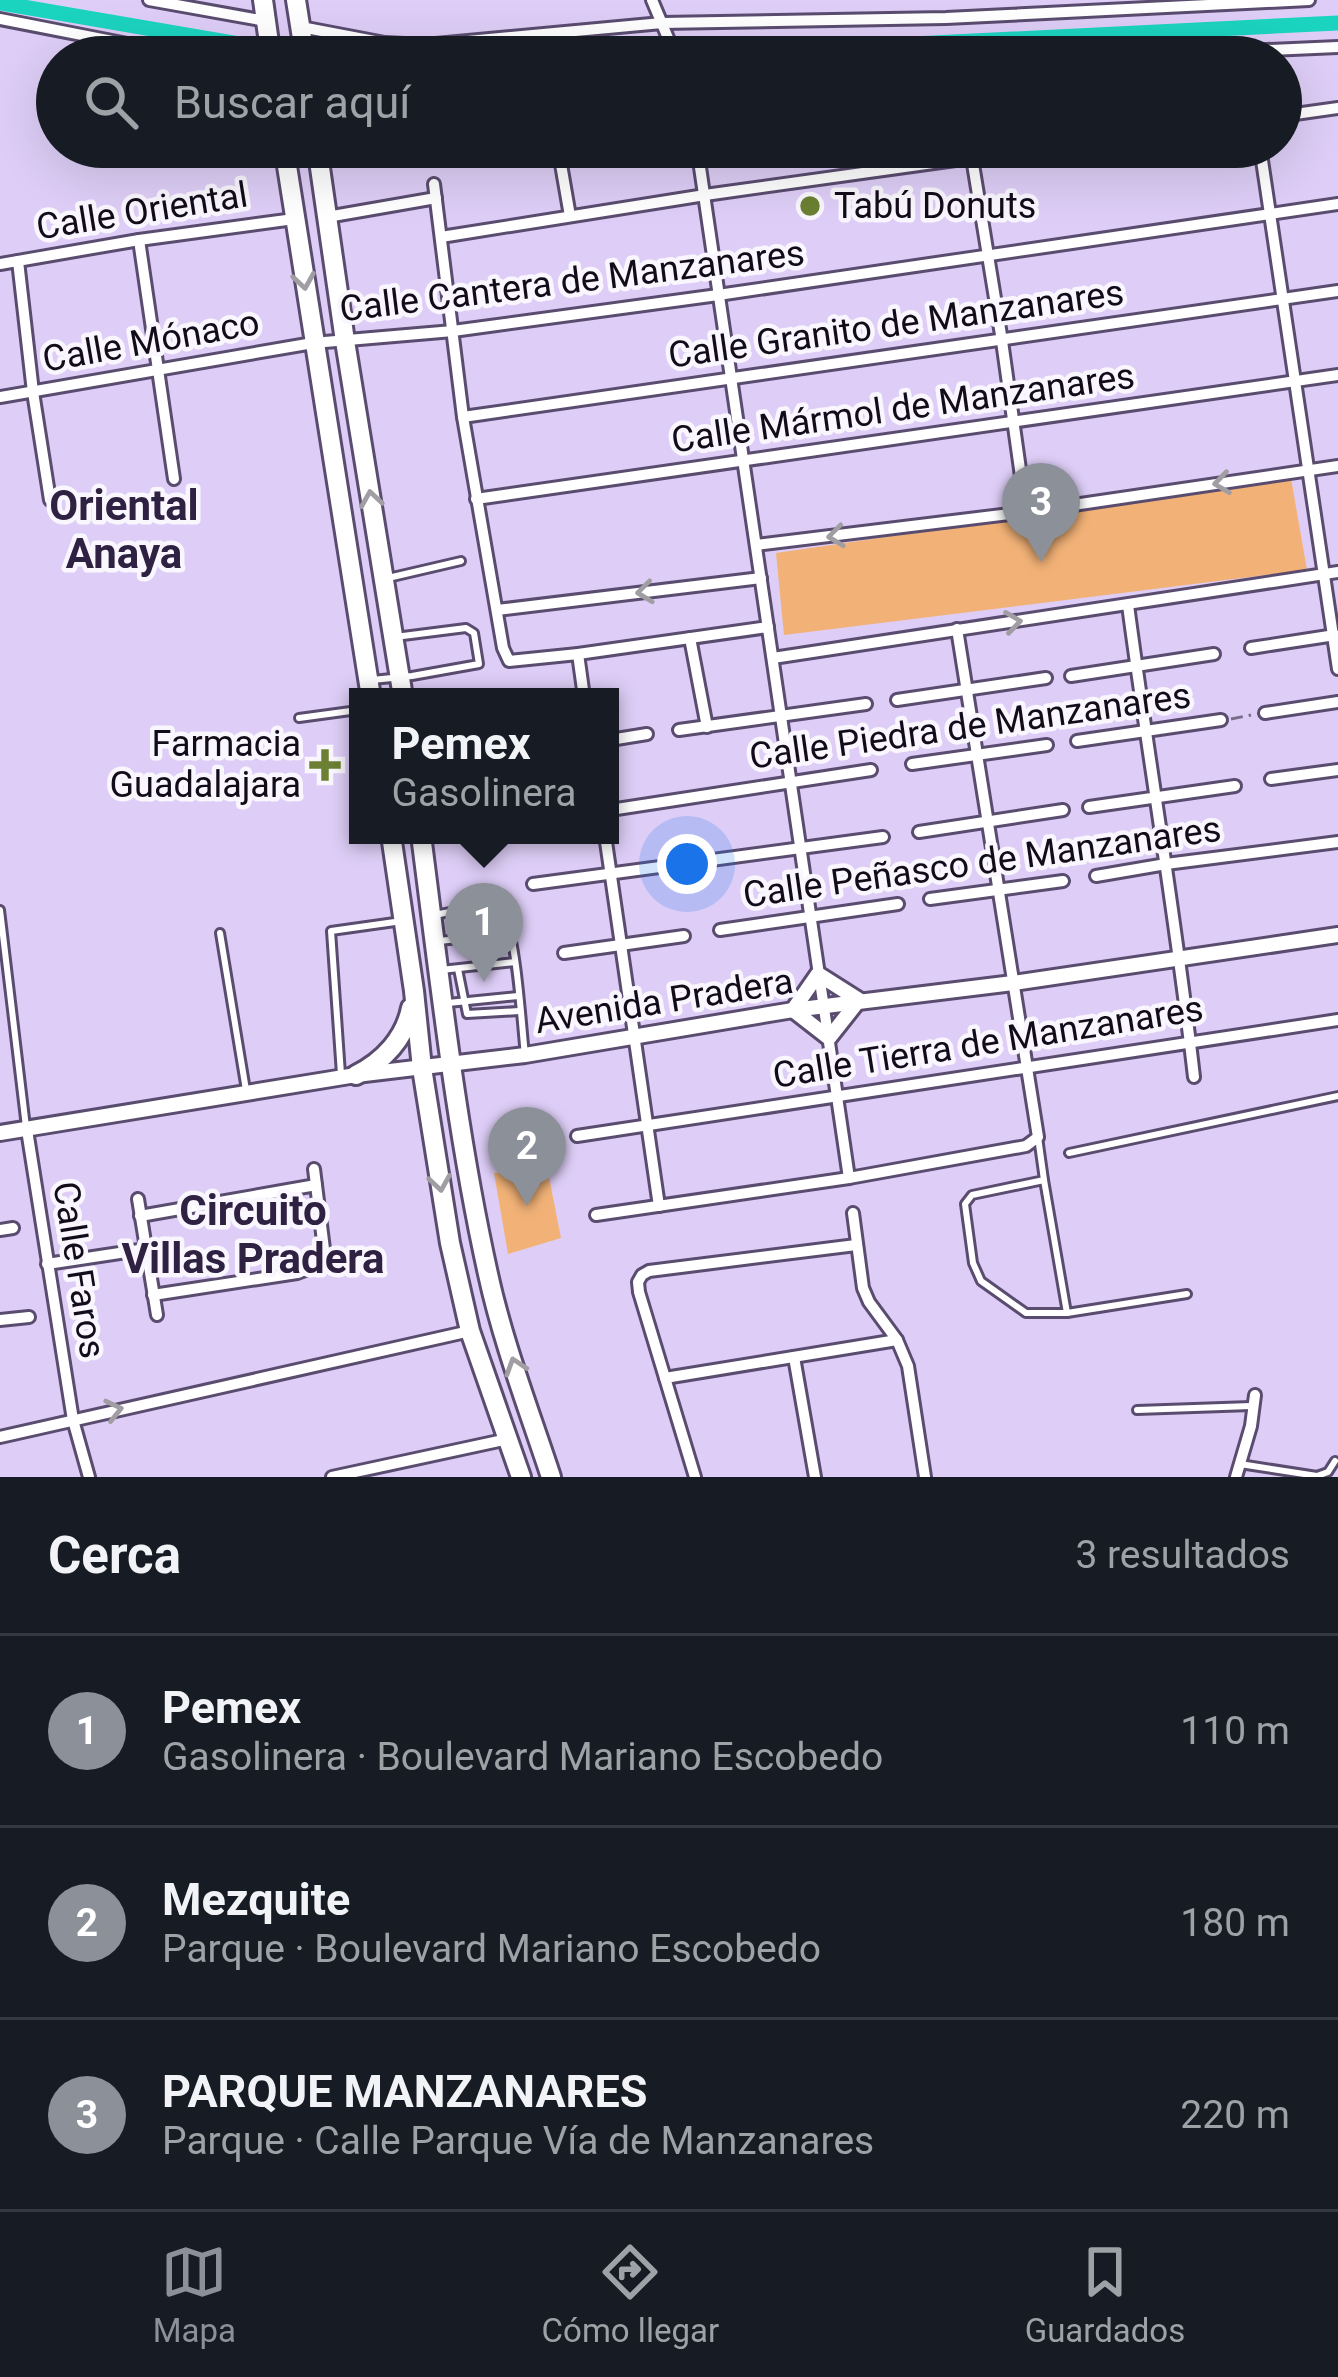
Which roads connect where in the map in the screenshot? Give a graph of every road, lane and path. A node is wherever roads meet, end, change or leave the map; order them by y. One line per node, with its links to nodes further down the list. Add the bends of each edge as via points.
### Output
1 (149, 0): 9 (street)
2 (263, 0): 9 (main road)
3 (296, 0): 13 (main road)
4 (652, 0): 10 (street)
5 (943, 0): 7 (street)
6 (1309, 0): 7 (street)
7 (946, 18): 10 (street)
8 (0, 20): 11 (street)
9 (267, 26): 12 (main road)
10 (664, 28): 14 (street); 15 (street)
11 (84, 36)
12 (268, 36)
13 (301, 36)
14 (558, 36)
15 (667, 36)
16 (1338, 47): 17 (street)
17 (1302, 49)
18 (1338, 108): 19 (street)
19 (1302, 113)
20 (287, 168): 34 (main road)
21 (320, 168): 33 (main road)
22 (562, 168): 32 (street)
23 (700, 168): 28 (street)
24 (899, 168): 28 (street)
25 (973, 168): 37 (street)
26 (1263, 168): 31 (street)
27 (434, 184): 29 (street)
28 (705, 195): 32 (street); 41 (street)
29 (436, 198): 33 (street); 35 (street)
30 (1338, 205): 31 (street, Calle Cantera de Manzanares)
31 (1270, 214): 37 (street, Calle Cantera de Manzanares); 42 (street)
32 (570, 216): 35 (street)
33 (327, 217): 44 (main road)
34 (294, 219): 36 (street, Calle Oriental); 46 (main road, one-way to 46)
35 (440, 237): 43 (street)
36 (139, 240): 38 (street, Calle Oriental); 47 (street)
37 (989, 256): 41 (street, Calle Cantera de Manzanares); 45 (street)
38 (18, 261): 39 (street, Calle Oriental); 51 (street)
39 (0, 264)
40 (1338, 291): 42 (street, Calle Granito de Manzanares)
41 (718, 295): 43 (street, Calle Cantera de Manzanares); 49 (street)
42 (1284, 298): 45 (street, Calle Granito de Manzanares); 50 (street)
43 (453, 331): 44 (street, Calle Cantera de Manzanares); 53 (street)
44 (345, 341): 46 (street, Calle Cantera de Manzanares); 66 (main road, one-way to 44)
45 (1002, 341): 49 (street, Calle Granito de Manzanares); 54 (street)
46 (313, 343): 47 (street, Calle Mónaco); 84 (main road)
47 (159, 370): 51 (street, Calle Mónaco); 58 (street)
48 (1338, 375): 50 (street, Calle Mármol de Manzanares)
49 (731, 378): 53 (street, Calle Granito de Manzanares); 55 (street)
50 (1297, 381): 54 (street, Calle Mármol de Manzanares); 57 (street)
51 (33, 392): 52 (street, Calle Mónaco); 59 (street)
52 (0, 397)
53 (463, 417): 60 (street)
54 (1012, 422): 55 (street, Calle Mármol de Manzanares); 61 (street)
55 (745, 461): 60 (street, Calle Mármol de Manzanares); 62 (street)
56 (1338, 466): 57 (street)
57 (1309, 470): 61 (street, one-way to 61); 65 (street)
58 (174, 479)
59 (50, 500)
60 (476, 500): 69 (street)
61 (1025, 512): 62 (street, one-way to 62)
62 (756, 545): 67 (street)
63 (461, 561): 66 (lane)
64 (1338, 572): 65 (street)
65 (1324, 574): 68 (street); 72 (street)
66 (384, 578): 73 (main road)
67 (761, 578): 69 (street, one-way to 69); 70 (street)
68 (1127, 605): 71 (street, one-way to 68); 79 (street)
69 (497, 610): 77 (street, via 509,661)
70 (768, 627): 74 (street); 78 (street)
71 (957, 629): 78 (street); 86 (street)
72 (1336, 635): 75 (street); 80 (street)
73 (394, 637): 83 (main road); 83 (lane, via 466,628 480,659)
74 (690, 638): 77 (street); 95 (street)
75 (1251, 649)
76 (1214, 654): 79 (street)
77 (578, 655): 85 (street)
78 (773, 658): 92 (street)
79 (1136, 667): 81 (street); 97 (street)
80 (1338, 669)
81 (1071, 676)
82 (1046, 679): 86 (street)
83 (402, 687)
84 (370, 688)
85 (583, 688)
86 (966, 690): 87 (street); 102 (street)
87 (897, 700)
88 (1338, 702): 91 (street)
89 (866, 704): 92 (street)
90 (349, 711): 93 (lane)
91 (1264, 713): 94 (path, Calle Piedra de Manzanares)
92 (782, 717): 95 (street); 107 (street)
93 (299, 718)
94 (1221, 720): 97 (street, Calle Piedra de Manzanares)
95 (707, 727): 96 (street)
96 (679, 730)
97 (1144, 731): 100 (street, Calle Piedra de Manzanares); 109 (street)
98 (647, 734): 99 (street)
99 (619, 739)
100 (1077, 741)
101 (1047, 745): 102 (street, Calle Piedra de Manzanares)
102 (976, 755): 103 (street, Calle Piedra de Manzanares); 113 (street)
103 (913, 764)
104 (871, 770): 107 (street, Calle Piedra de Manzanares)
105 (1338, 770): 106 (street)
106 (1271, 779)
107 (789, 782): 111 (street, Calle Piedra de Manzanares); 120 (street)
108 (1235, 786): 109 (street)
109 (1155, 796): 110 (street); 121 (street)
110 (1089, 807)
111 (619, 809)
112 (1063, 810): 113 (street)
113 (986, 820): 114 (street); 126 (street)
114 (919, 832)
115 (883, 836): 120 (street)
116 (1338, 842): 121 (street, Calle Peñasco de Manzanares)
117 (393, 844): 132 (main road)
118 (423, 844): 130 (main road)
119 (605, 844): 122 (street)
120 (800, 846): 122 (street); 131 (street)
121 (1166, 864): 123 (street, Calle Peñasco de Manzanares); 141 (street)
122 (610, 874): 125 (street); 139 (street)
123 (1096, 876)
124 (1064, 881): 126 (street, Calle Peñasco de Manzanares)
125 (533, 884)
126 (997, 890): 127 (street, Calle Peñasco de Manzanares); 145 (street)
127 (930, 899)
128 (898, 904): 131 (street, Calle Peñasco de Manzanares)
129 (0, 910): 167 (lane)
130 (432, 916): 135 (lane, via 496,909); 138 (main road)
131 (810, 917): 133 (street, Calle Peñasco de Manzanares); 144 (street)
132 (404, 920): 146 (main road); 161 (lane, via 330,934)
133 (720, 930)
134 (220, 933): 163 (lane)
135 (512, 934): 138 (lane); 142 (lane)
136 (1338, 935): 141 (street, Avenida Pradera)
137 (684, 936): 139 (street)
138 (436, 942): 143 (main road)
139 (620, 945): 140 (street); 154 (street)
140 (564, 953)
141 (1178, 959): 145 (street, Avenida Pradera); 156 (street)
142 (515, 962): 143 (lane); 147 (lane)
143 (449, 970): 149 (main road)
144 (818, 974): 148 (street); 150 (street); 151 (street)
145 (1012, 983): 148 (street, Avenida Pradera); 160 (street)
146 (414, 991): 159 (main road); 161 (main road, via 403,1034)
147 (518, 996): 149 (lane); 152 (lane)
148 (859, 1000): 150 (street, Avenida Pradera); 155 (street)
149 (454, 1002): 152 (lane, via 473,1016); 158 (main road)
150 (824, 1006): 151 (street, Avenida Pradera); 155 (street)
151 (793, 1010): 154 (street, Avenida Pradera); 155 (street)
152 (520, 1011): 157 (lane)
153 (1338, 1020): 156 (street, Calle Tierra de Manzanares)
154 (633, 1037): 157 (street, Avenida Pradera); 166 (street)
155 (829, 1038): 164 (street)
156 (1190, 1042): 160 (street, Calle Tierra de Manzanares); 162 (street)
157 (525, 1054): 158 (street, Avenida Pradera)
158 (452, 1063): 159 (street, Avenida Pradera); 204 (main road, one-way to 158, via 487,1271)
159 (422, 1068): 161 (street, Avenida Pradera); 190 (main road, one-way to 190)
160 (1025, 1070): 164 (street, Calle Tierra de Manzanares); 170 (street)
161 (349, 1077): 163 (street, Avenida Pradera)
162 (1194, 1077)
163 (247, 1094): 167 (street, Avenida Pradera)
164 (837, 1095): 166 (street, Calle Tierra de Manzanares); 173 (street)
165 (1338, 1096): 171 (lane)
166 (647, 1125): 169 (street, Calle Tierra de Manzanares); 177 (street)
167 (27, 1130): 168 (street, Avenida Pradera); 183 (street, Calle Faros)
168 (0, 1133)
169 (578, 1136)
170 (1039, 1142): 173 (street); 174 (lane)
171 (1069, 1153)
172 (314, 1169): 175 (street)
173 (850, 1178): 177 (street)
174 (1044, 1180): 186 (lane); 186 (lane, via 972,1195 965,1204 973,1263 980,1281 1026,1313)
175 (316, 1185): 179 (street); 185 (street, via 325,1249 318,1265)
176 (137, 1199): 179 (street)
177 (658, 1206): 180 (street)
178 (854, 1213): 181 (street)
179 (140, 1216): 182 (street)
180 (596, 1216)
181 (856, 1245): 191 (street, via 868,1302); 193 (street, via 642,1275 639,1292)
182 (146, 1249): 183 (street); 185 (street)
183 (47, 1264): 196 (street, Calle Faros)
184 (1187, 1294): 186 (lane)
185 (153, 1295): 187 (street)
186 (1067, 1312)
187 (157, 1316)
188 (29, 1317): 189 (street)
189 (0, 1320)
190 (470, 1331): 196 (street, one-way to 190); 198 (main road)
191 (897, 1340): 192 (street); 207 (street)
192 (794, 1357): 193 (street); 206 (street)
193 (664, 1378): 205 (street)
194 (1255, 1400): 195 (lane); 200 (street)
195 (1137, 1410)
196 (73, 1420): 197 (street); 201 (street, Calle Faros)
197 (0, 1437)
198 (508, 1439): 202 (street); 203 (main road)
199 (1335, 1461): 200 (lane, via 1317,1476)
200 (1238, 1470)
201 (89, 1477)
202 (332, 1477)
203 (521, 1477)
204 (551, 1477)
205 (695, 1477)
206 (815, 1477)
207 (926, 1477)

